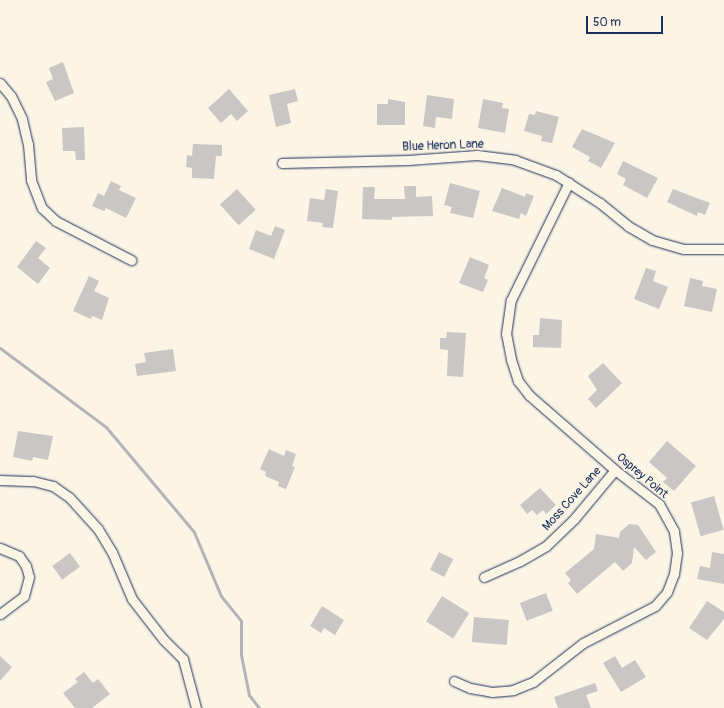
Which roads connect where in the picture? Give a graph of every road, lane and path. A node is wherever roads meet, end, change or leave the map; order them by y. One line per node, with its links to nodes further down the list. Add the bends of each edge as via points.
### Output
1 (0, 83): 5 (street, via 11,96 22,119 28,144 30,180 42,208 56,221)
2 (282, 163): 3 (street, Blue Heron Lane, via 408,160 477,155 529,164)
3 (569, 182): 4 (street, Blue Heron Lane, via 628,226 652,240 684,249); 6 (street, Osprey Point, via 511,300 506,323 507,343 518,381 529,395)
4 (724, 249)
5 (131, 260)
6 (615, 470): 9 (street, Moss Cove Lane, via 574,519 546,546); 11 (street, Osprey Point, via 659,504 674,531 676,563 671,584 661,600 647,612 583,643 523,687 502,692 483,692)
7 (0, 480): 12 (street, via 33,481 52,486 69,497 98,529 112,552 132,599 163,640 183,659)
8 (0, 548): 10 (street, via 19,556 26,566 29,577 24,596)
9 (484, 577)
10 (0, 614)
11 (454, 680)
12 (196, 708)

